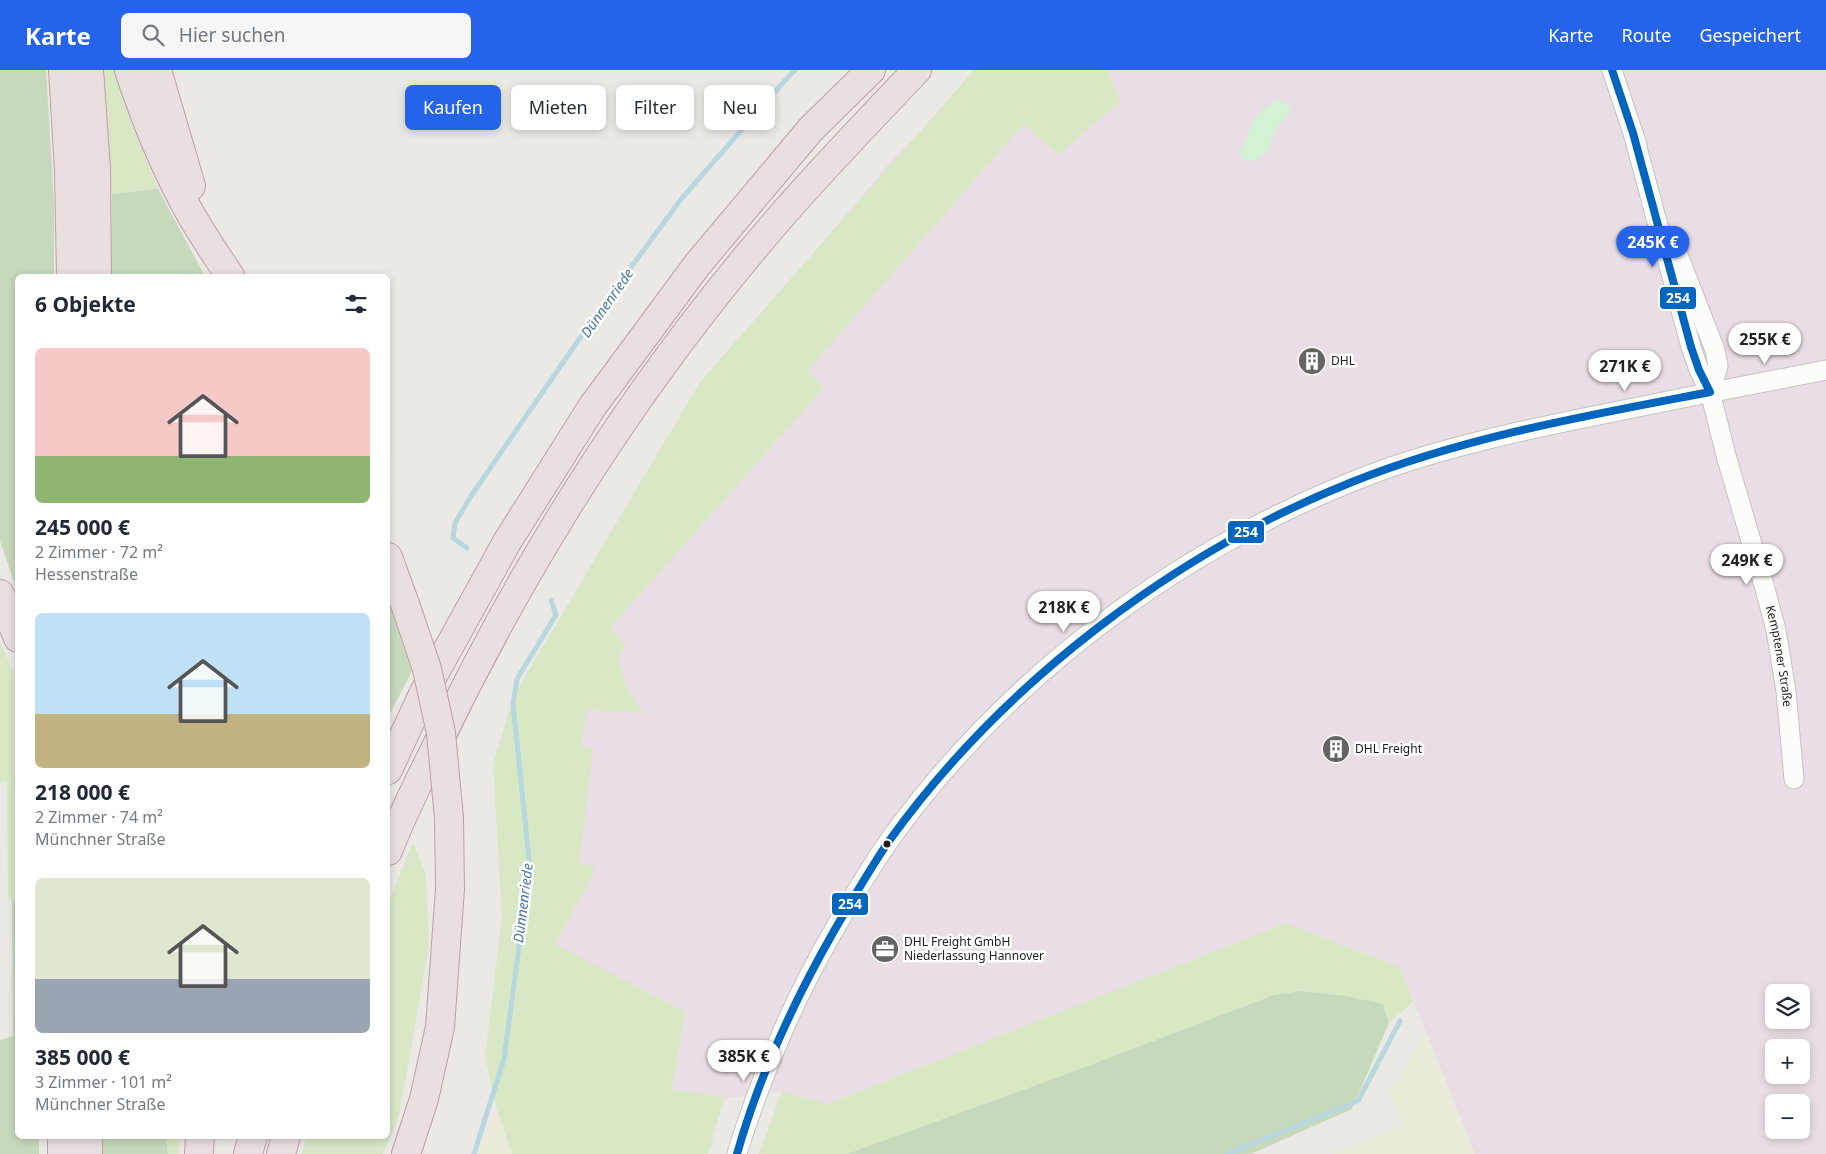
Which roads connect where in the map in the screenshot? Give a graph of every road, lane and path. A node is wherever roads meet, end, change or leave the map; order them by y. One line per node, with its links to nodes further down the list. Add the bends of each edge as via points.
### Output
1 (63, 70): 9 (highway)
2 (88, 70): 10 (highway, via 96,169)
3 (129, 70): 8 (highway, via 166,165 186,206)
4 (157, 70): 8 (highway, via 193,191)
5 (871, 70): 16 (highway, via 812,129 697,265 592,407 507,542 423,694)
6 (916, 70): 18 (highway, via 782,215 673,351 623,422 536,556 461,694)
7 (1612, 70): 12 (street, Kemptener Straße, via 1633,133 1691,347)
8 (226, 270)
9 (71, 274)
10 (97, 274)
11 (1826, 370): 12 (street)
12 (1710, 392): 17 (street, Kemptener Straße, via 1776,630 1786,691); 30 (street, via 1499,436 1381,471 1318,496 1227,541 1110,617 1066,653 969,744 899,827 876,860 812,966 786,1020)
13 (390, 563): 29 (highway, bridge, via 427,669 441,733 449,818 450,889 440,1027 424,1099)
14 (0, 594): 15 (highway)
15 (15, 631)
16 (390, 766)
17 (1794, 779)
18 (390, 847)
19 (62, 1139): 24 (highway)
20 (88, 1139): 25 (highway)
21 (200, 1139): 26 (highway)
22 (252, 1139): 27 (highway)
23 (285, 1139): 28 (highway)
24 (62, 1154)
25 (88, 1154)
26 (199, 1154)
27 (248, 1154)
28 (281, 1154)
29 (406, 1154)
30 (737, 1154)

